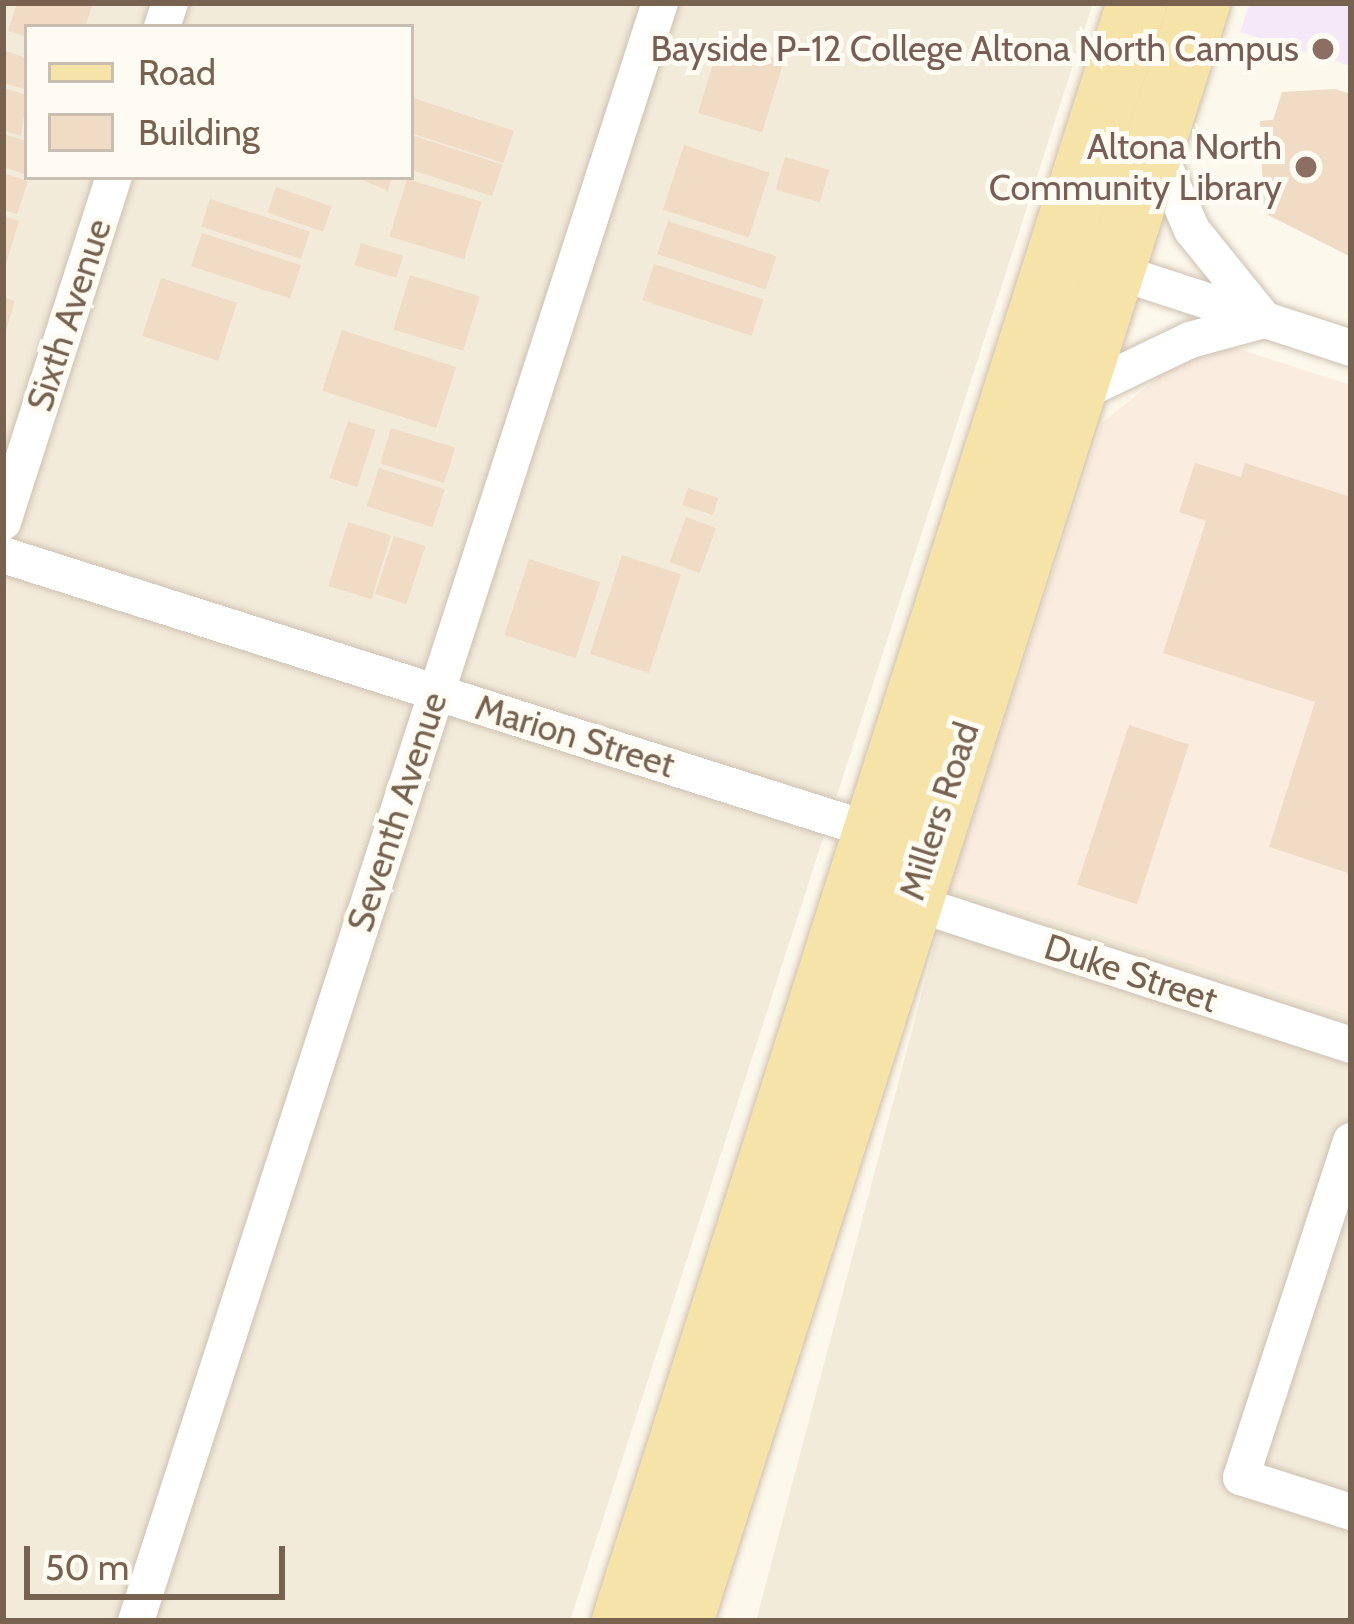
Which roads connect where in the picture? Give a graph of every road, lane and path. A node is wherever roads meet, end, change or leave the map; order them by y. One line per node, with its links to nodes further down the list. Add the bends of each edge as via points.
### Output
1 (660, 3): 12 (street, Seventh Avenue)
2 (1137, 3): 6 (main road, Millers Road)
3 (1200, 3): 4 (main road, Millers Road)
4 (1155, 145): 6 (main road, Millers Road); 7 (street, via 1192,230)
5 (113, 180): 10 (street, Sixth Avenue)
6 (1085, 261): 7 (street); 9 (main road, Millers Road); 13 (main road, Millers Road)
7 (1264, 320): 8 (street); 9 (street, via 1190,340)
8 (1351, 348)
9 (1071, 397): 14 (main road, Millers Road)
10 (3, 522)
11 (3, 555): 12 (street, Marion Street)
12 (435, 692): 13 (street, Marion Street); 18 (street, Seventh Avenue)
13 (873, 831): 19 (main road, Millers Road)
14 (911, 902): 15 (street, Duke Street); 20 (main road, Millers Road)
15 (1351, 1045)
16 (1351, 1141): 17 (street, via 1241,1477)
17 (1351, 1512)
18 (136, 1621)
19 (622, 1621)
20 (683, 1621)

